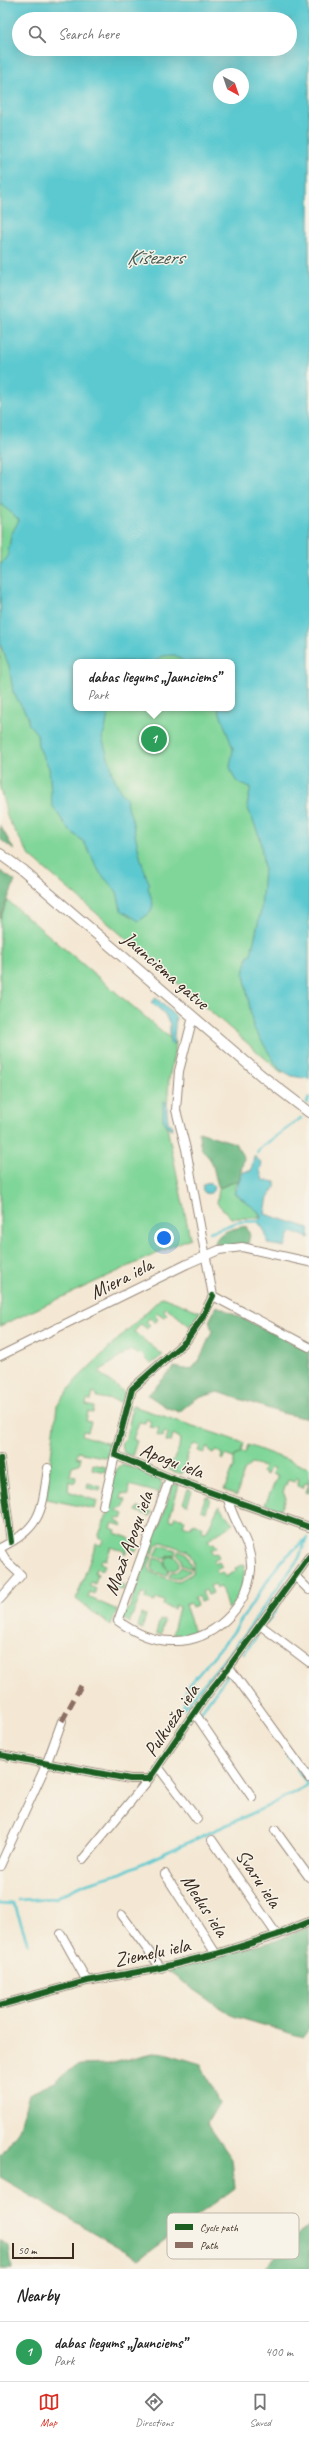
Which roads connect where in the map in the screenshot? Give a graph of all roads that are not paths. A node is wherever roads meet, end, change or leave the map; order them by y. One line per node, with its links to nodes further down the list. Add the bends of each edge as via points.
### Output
1 (0, 854): 2 (main road, Jaunciema gatve)
2 (193, 1017): 3 (main road, Jaunciema gatve); 4 (street, via 179,1071 176,1110)
3 (309, 1112)
4 (206, 1255): 5 (street, Miera iela, via 242,1247); 6 (street); 8 (street, Miera iela)
5 (309, 1262)
6 (213, 1296): 7 (street); 9 (street, Apogu iela, via 186,1341 132,1389)
7 (309, 1347)
8 (0, 1356)
9 (115, 1455): 12 (street, Apogu iela); 14 (street)
10 (0, 1458): 16 (street)
11 (48, 1468): 16 (street, via 39,1517)
12 (170, 1478): 13 (street, Apogu iela); 13 (street, Mazā Apogu iela, via 118,1621 132,1631 150,1638 174,1642 211,1631 232,1614 246,1590 251,1569 247,1543 231,1511)
13 (228, 1499): 15 (street, Apogu iela)
14 (103, 1506)
15 (309, 1527)
16 (11, 1542): 17 (street)
17 (0, 1549): 21 (street, via 21,1575)
18 (309, 1557): 19 (street, Pulkveža iela)
19 (296, 1577): 20 (street); 22 (street, Pulkveža iela)
20 (309, 1590)
21 (0, 1598)
22 (260, 1625): 23 (street); 24 (street, Pulkveža iela)
23 (309, 1662)
24 (229, 1668): 25 (street, Pulkveža iela); 30 (street)
25 (194, 1712): 29 (street, Pulkveža iela); 32 (street)
26 (62, 1721): 28 (street)
27 (0, 1755): 28 (street, Pulkveža iela)
28 (46, 1765): 31 (street, Pulkveža iela, via 130,1779); 37 (street)
29 (159, 1768): 31 (street, Pulkveža iela); 33 (street)
30 (309, 1778)
31 (149, 1779): 36 (street)
32 (252, 1797)
33 (197, 1819)
34 (275, 1830): 39 (street)
35 (212, 1840): 43 (street, Svaru iela)
36 (83, 1859)
37 (1, 1862)
38 (165, 1874): 44 (street, Medus iela)
39 (309, 1877)
40 (122, 1915): 45 (street)
41 (309, 1922): 43 (street, Ziemeļu iela)
42 (60, 1934): 46 (street)
43 (277, 1935): 44 (street, Ziemeļu iela)
44 (216, 1954): 45 (street, Ziemeļu iela)
45 (161, 1968): 46 (street, Ziemeļu iela)
46 (87, 1982): 47 (street, Ziemeļu iela)
47 (0, 2005)

